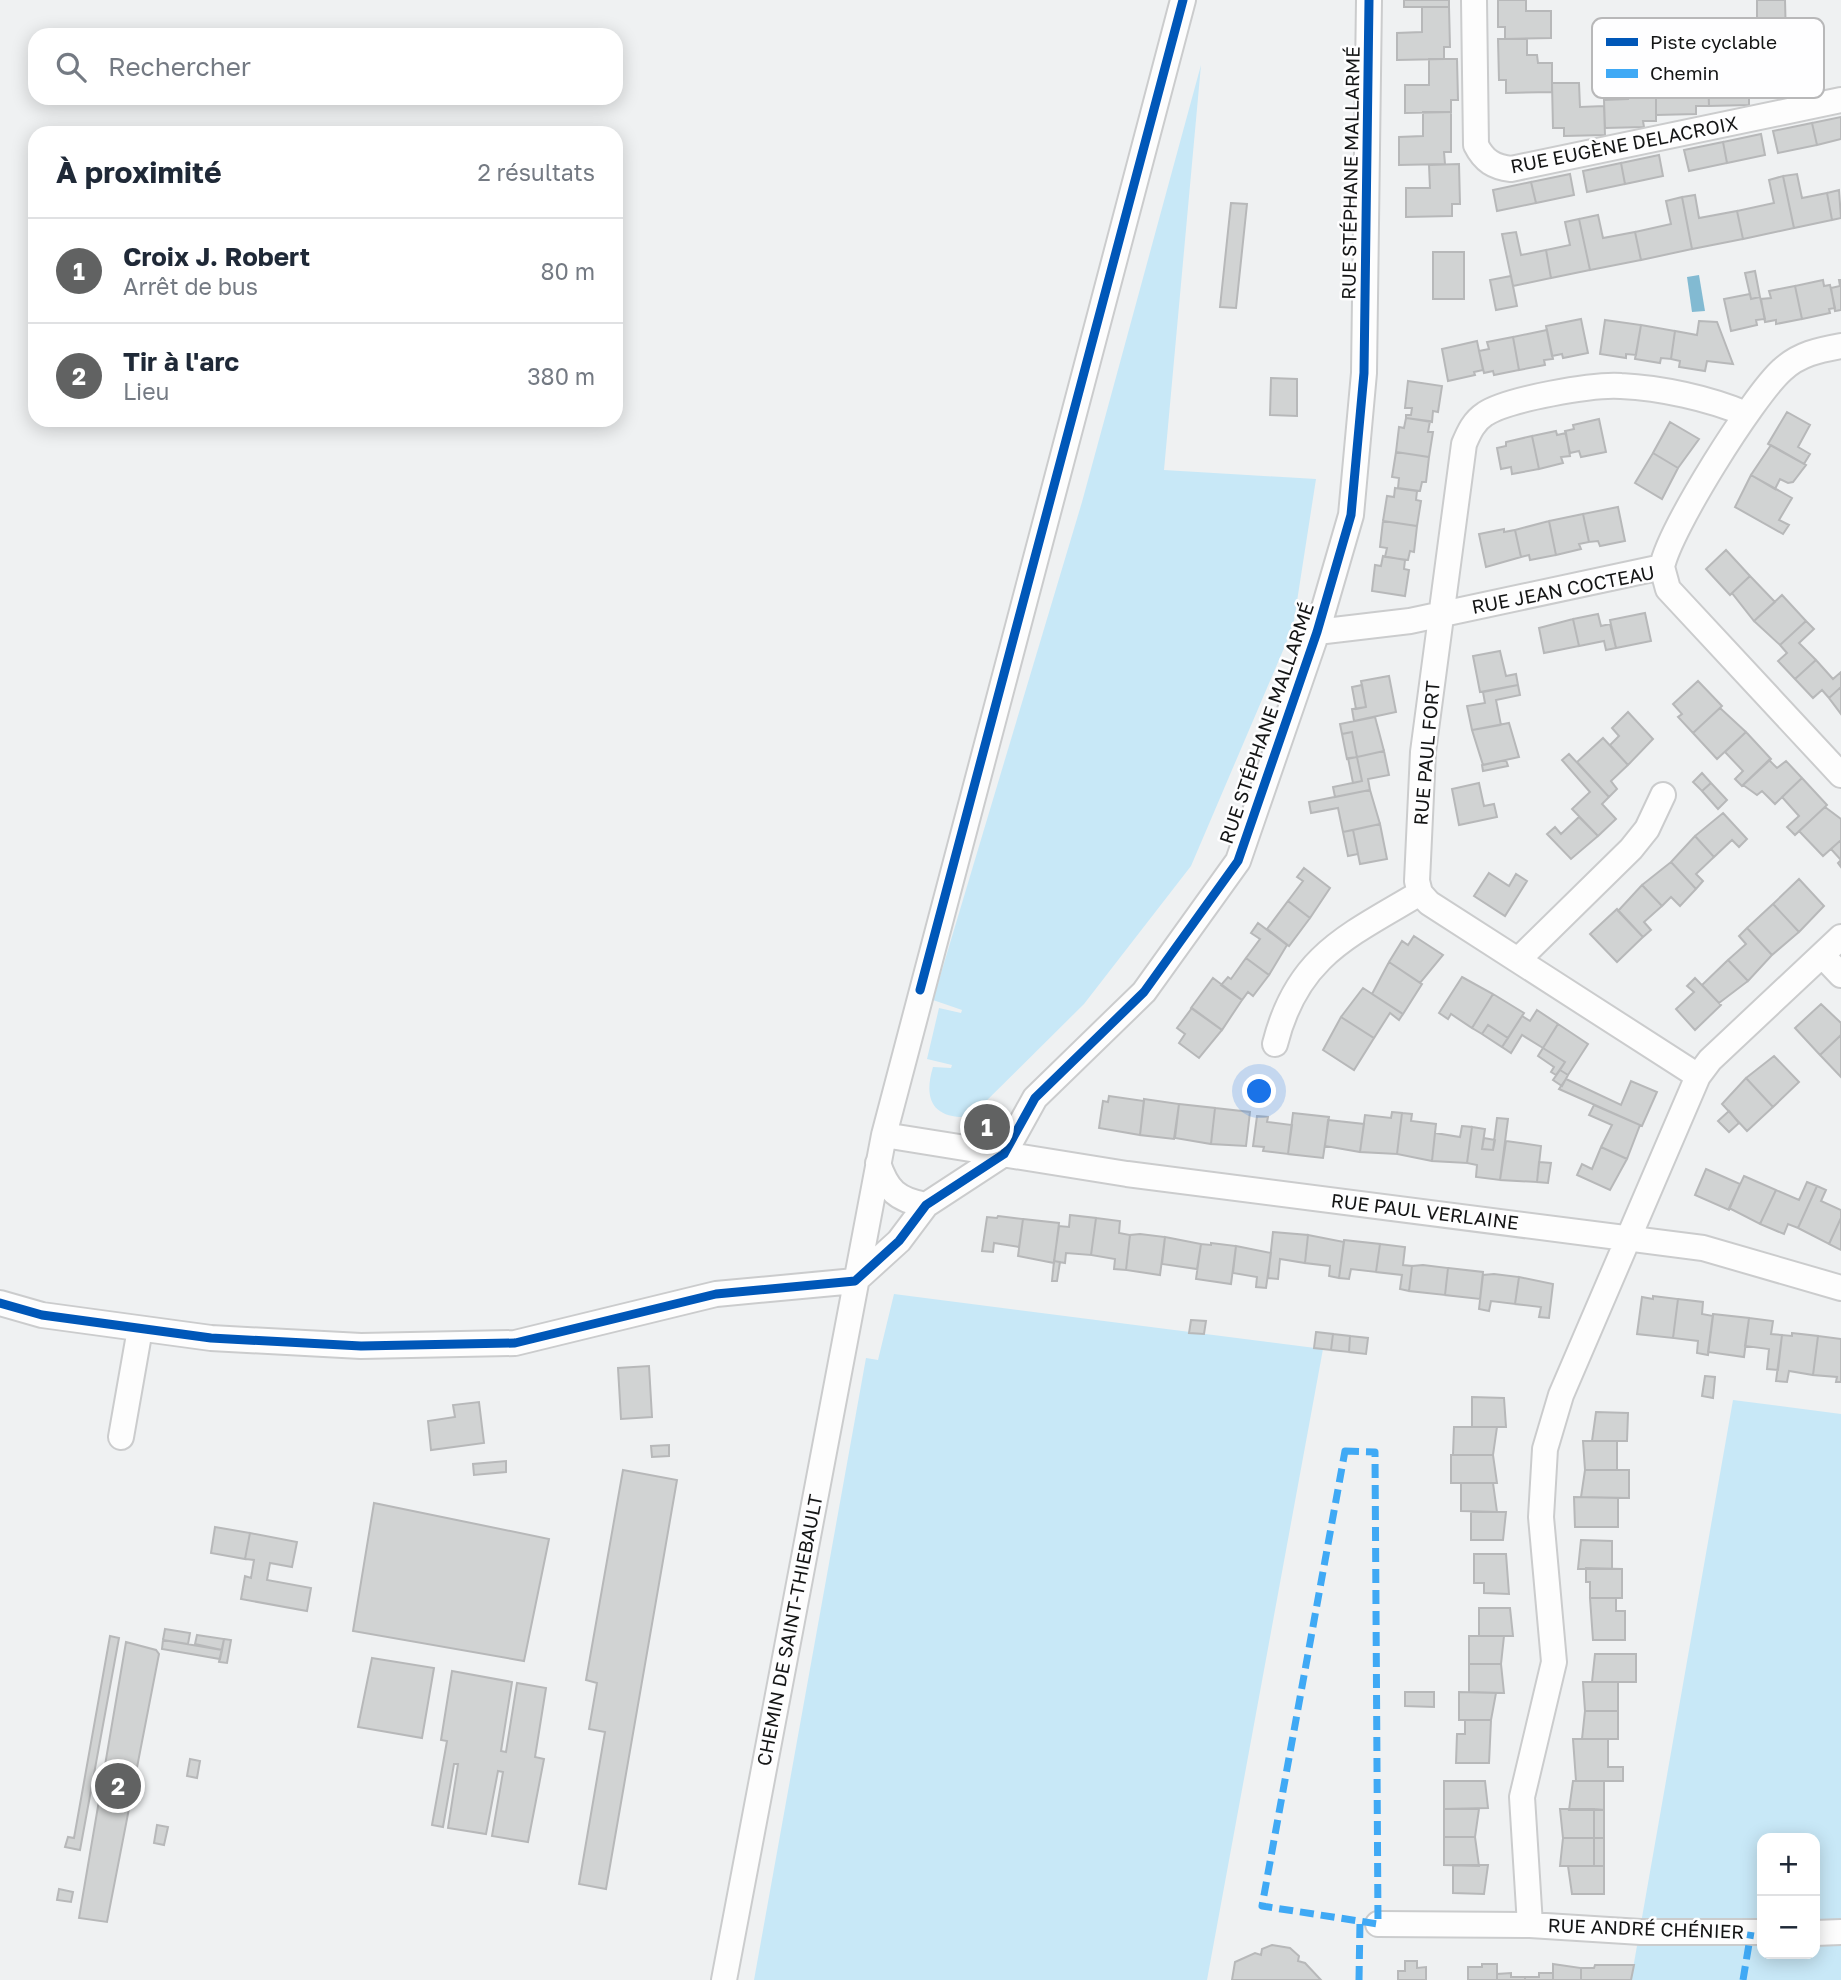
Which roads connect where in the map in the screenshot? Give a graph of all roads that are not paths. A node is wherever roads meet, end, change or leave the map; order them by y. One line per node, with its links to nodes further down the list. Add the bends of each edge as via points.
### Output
1 (1183, 0): 19 (street, CHEMIN DE SAINT-THIEBAULT)
2 (1369, 0): 9 (street, RUE STÉPHANE MALLARMÉ, via 1364,373 1351,515)
3 (1474, 0): 4 (street, RUE EUGÈNE DELACROIX, via 1476,145 1498,168 1511,169)
4 (1841, 100)
5 (1841, 346): 6 (street, via 1801,356 1783,369)
6 (1746, 414): 7 (street, via 1670,542); 8 (street, RUE PAUL FORT, via 1706,400 1621,386 1539,398 1486,413 1476,421 1464,444)
7 (1662, 567): 8 (street, RUE JEAN COCTEAU); 10 (street, RUE JEAN COCTEAU, via 1668,589)
8 (1441, 613): 9 (street, RUE JEAN COCTEAU); 12 (street, RUE PAUL FORT, via 1423,752 1417,866)
9 (1317, 632): 20 (street, RUE STÉPHANE MALLARMÉ, via 1238,861 1144,992 1035,1098)
10 (1841, 775)
11 (1663, 796): 15 (street, via 1631,849)
12 (1420, 893): 15 (street); 17 (street, via 1321,956 1289,999)
13 (1841, 937): 14 (street, RUE ANDRÉ CHÉNIER)
14 (1822, 955): 16 (street); 18 (street, RUE ANDRÉ CHÉNIER)
15 (1518, 960): 18 (street)
16 (1841, 975)
17 (1275, 1044)
18 (1698, 1076): 23 (street, RUE ANDRÉ CHÉNIER)
19 (884, 1135): 20 (street, RUE PAUL VERLAINE); 21 (street, CHEMIN DE SAINT-THIEBAULT)
20 (1004, 1154): 22 (street, RUE STÉPHANE MALLARMÉ); 23 (street, RUE PAUL VERLAINE, via 1127,1174)
21 (878, 1163): 22 (street, via 885,1185 899,1196); 24 (street, CHEMIN DE SAINT-THIEBAULT)
22 (926, 1205): 24 (street, RUE STÉPHANE MALLARMÉ, via 899,1241)
23 (1627, 1237): 25 (street, RUE PAUL VERLAINE, via 1703,1248); 30 (street, RUE ANDRÉ CHÉNIER, via 1571,1370 1545,1449 1541,1517 1554,1662 1522,1797)
24 (855, 1281): 27 (street, via 716,1294 515,1343 361,1346 211,1338); 34 (street, CHEMIN DE SAINT-THIEBAULT)
25 (1841, 1287)
26 (0, 1303): 27 (street, via 42,1315)
27 (140, 1329): 28 (street)
28 (121, 1437)
29 (1378, 1924): 30 (street, RUE ANDRÉ CHÉNIER)
30 (1530, 1925): 31 (street, RUE ANDRÉ CHÉNIER, via 1641,1932)
31 (1757, 1932)
32 (1841, 1932): 33 (street)
33 (1820, 1933)
34 (724, 1980)

